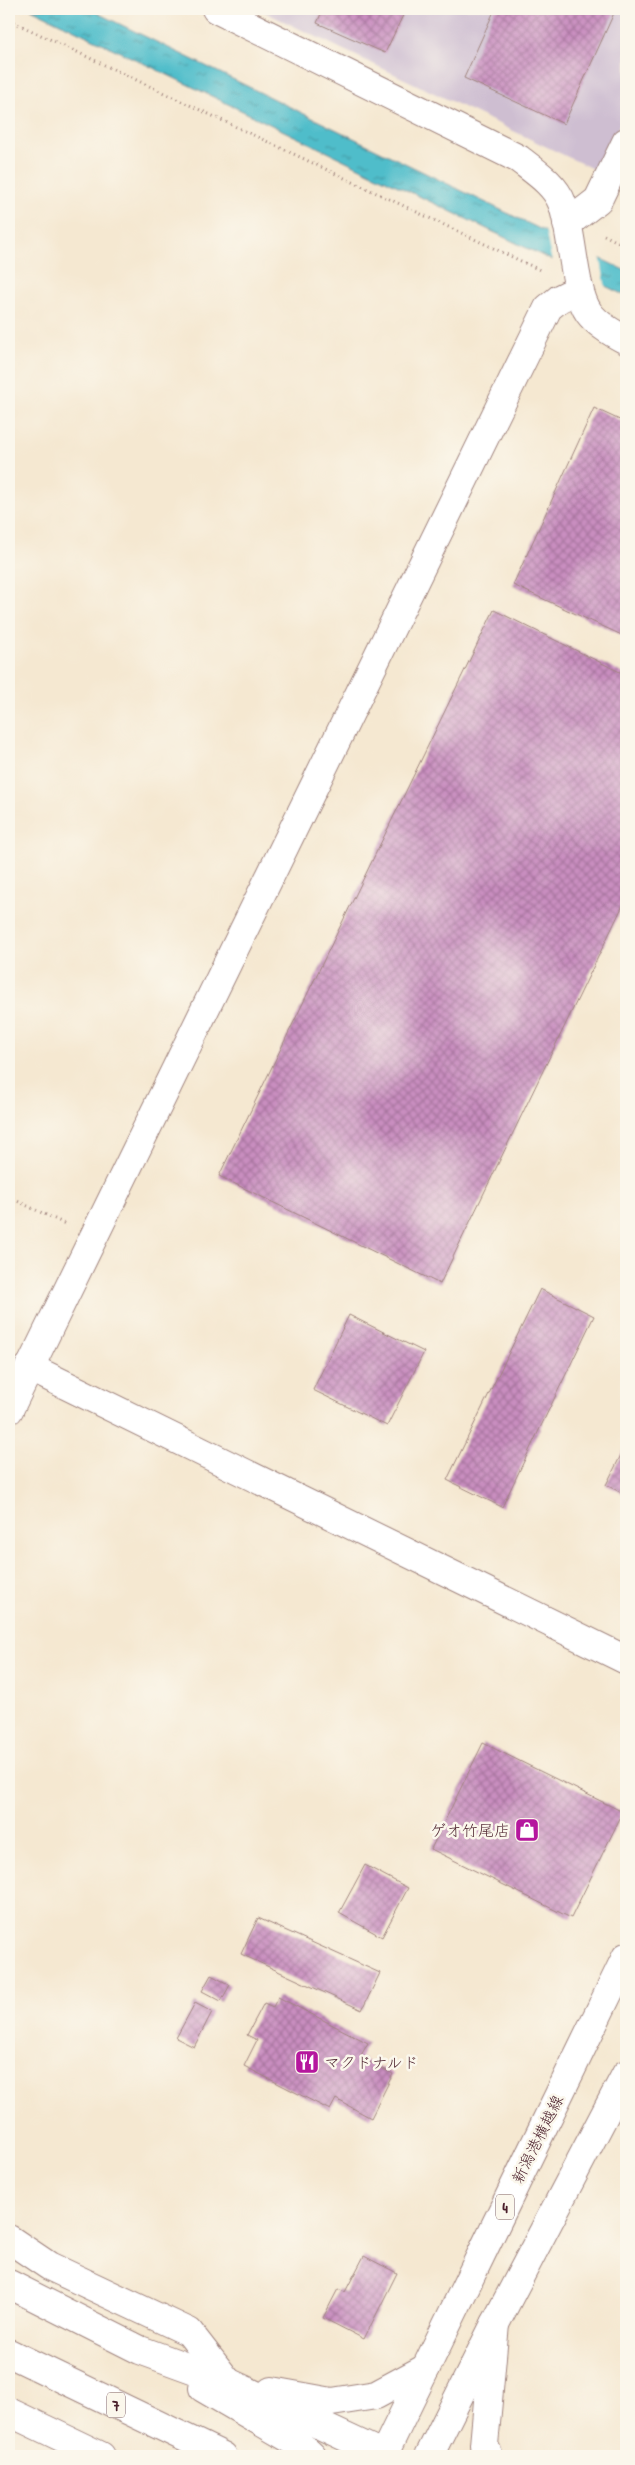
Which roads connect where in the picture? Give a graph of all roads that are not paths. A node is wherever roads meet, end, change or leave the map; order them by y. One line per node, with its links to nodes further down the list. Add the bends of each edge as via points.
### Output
1 (216, 9): 3 (main road, via 519,159 544,179 561,201)
2 (626, 142): 3 (main road, via 598,200)
3 (569, 229): 4 (main road)
4 (579, 285): 5 (main road, via 589,313); 6 (main road, via 548,308)
5 (626, 340)
6 (29, 1367): 7 (main road); 8 (main road)
7 (9, 1410)
8 (626, 1660)
9 (626, 1957): 16 (main road, 新潟港横越線 / 4)
10 (626, 2074): 13 (main road)
11 (9, 2239): 17 (main road, via 49,2266 189,2332)
12 (9, 2284): 14 (main road)
13 (495, 2324): 23 (main road); 24 (main road, via 484,2445)
14 (140, 2350): 17 (main road); 21 (main road, via 299,2444)
15 (9, 2353): 20 (main road, 7)
16 (426, 2368): 17 (main road, via 376,2395 332,2402); 22 (main road, 新潟港横越線 / 4)
17 (228, 2382): 22 (main road)
18 (9, 2412): 19 (main road)
19 (100, 2456)
20 (223, 2456)
21 (312, 2456)
22 (384, 2456)
23 (429, 2456)
24 (489, 2456)

